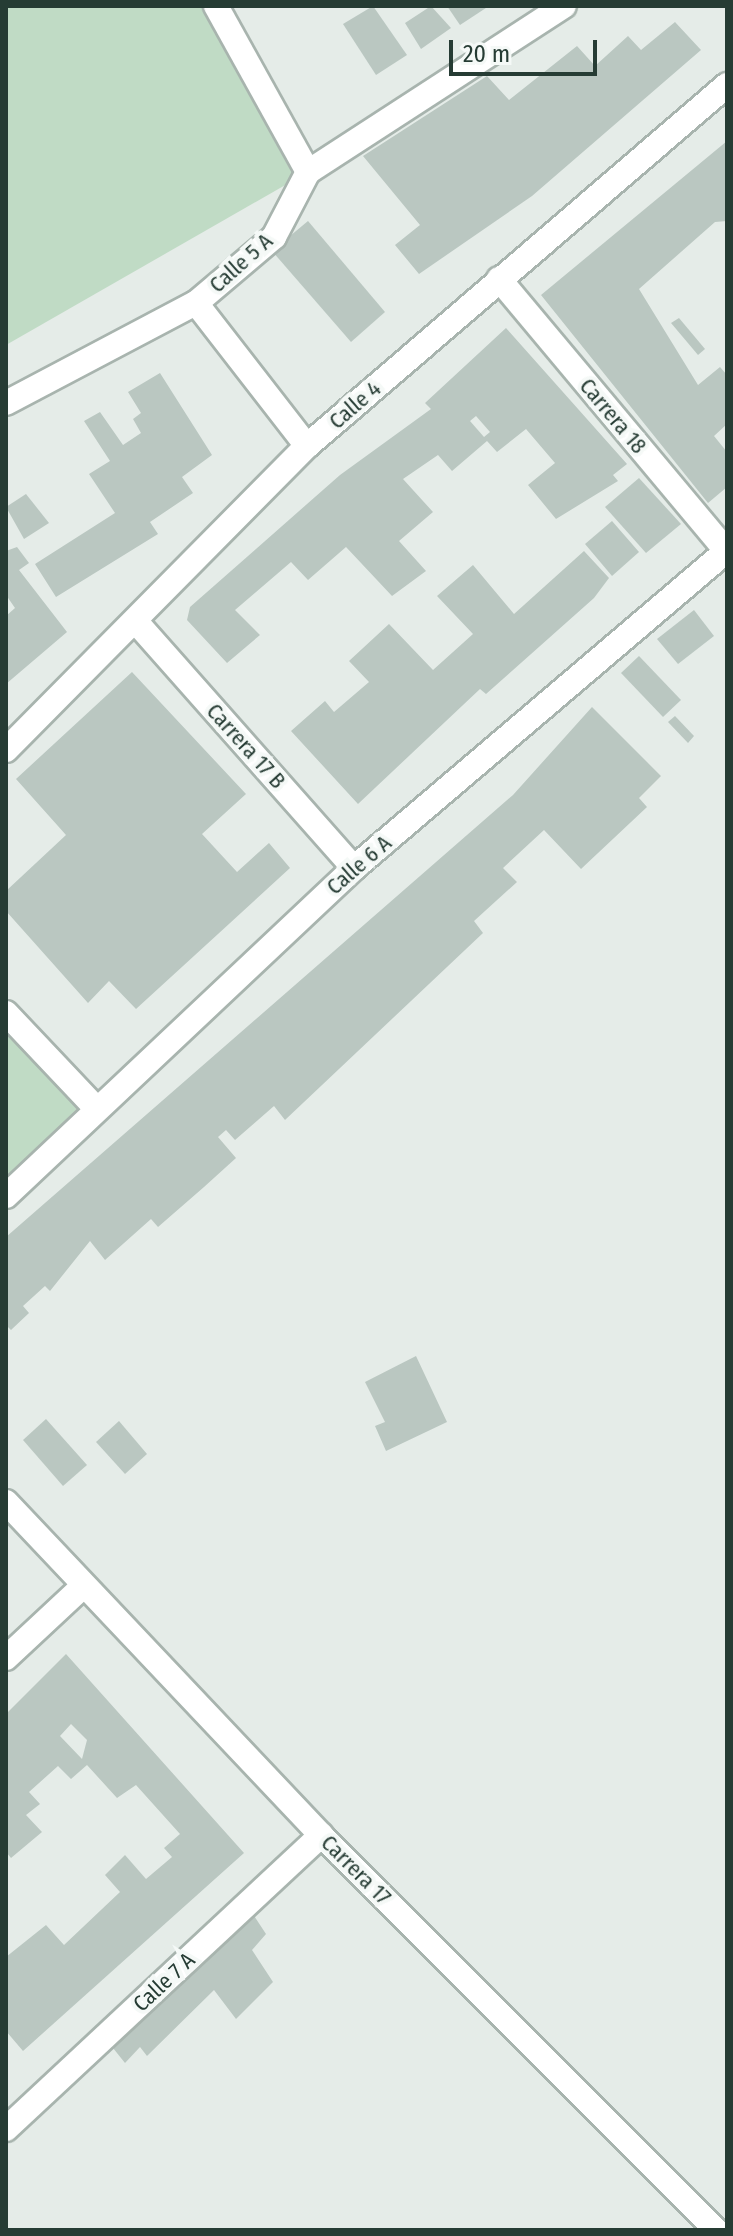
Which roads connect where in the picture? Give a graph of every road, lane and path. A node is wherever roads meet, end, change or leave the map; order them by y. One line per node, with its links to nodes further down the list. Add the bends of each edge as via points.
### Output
1 (216, 6): 4 (street)
2 (564, 6): 4 (street, Calle 5 A)
3 (727, 85): 5 (street, Calle 4)
4 (308, 172): 6 (street, Calle 5 A, via 274,237)
5 (499, 279): 8 (street, Calle 4); 9 (street, Carrera 18)
6 (196, 303): 7 (street, Calle 5 A); 8 (street)
7 (6, 403)
8 (307, 446): 10 (street, Calle 4)
9 (727, 551): 12 (street, Calle 6 A)
10 (138, 624): 11 (street, Calle 4); 12 (street, Carrera 17 B)
11 (6, 750)
12 (354, 868): 14 (street, Calle 6 A)
13 (6, 1013): 14 (street)
14 (94, 1106): 15 (street, Calle 6 A)
15 (6, 1196)
16 (6, 1502): 17 (street, Carrera 17)
17 (81, 1588): 18 (street); 19 (street, Carrera 17)
18 (6, 1658)
19 (321, 1835): 20 (street, Calle 7 A); 21 (street, Carrera 17)
20 (6, 2129)
21 (716, 2230)

